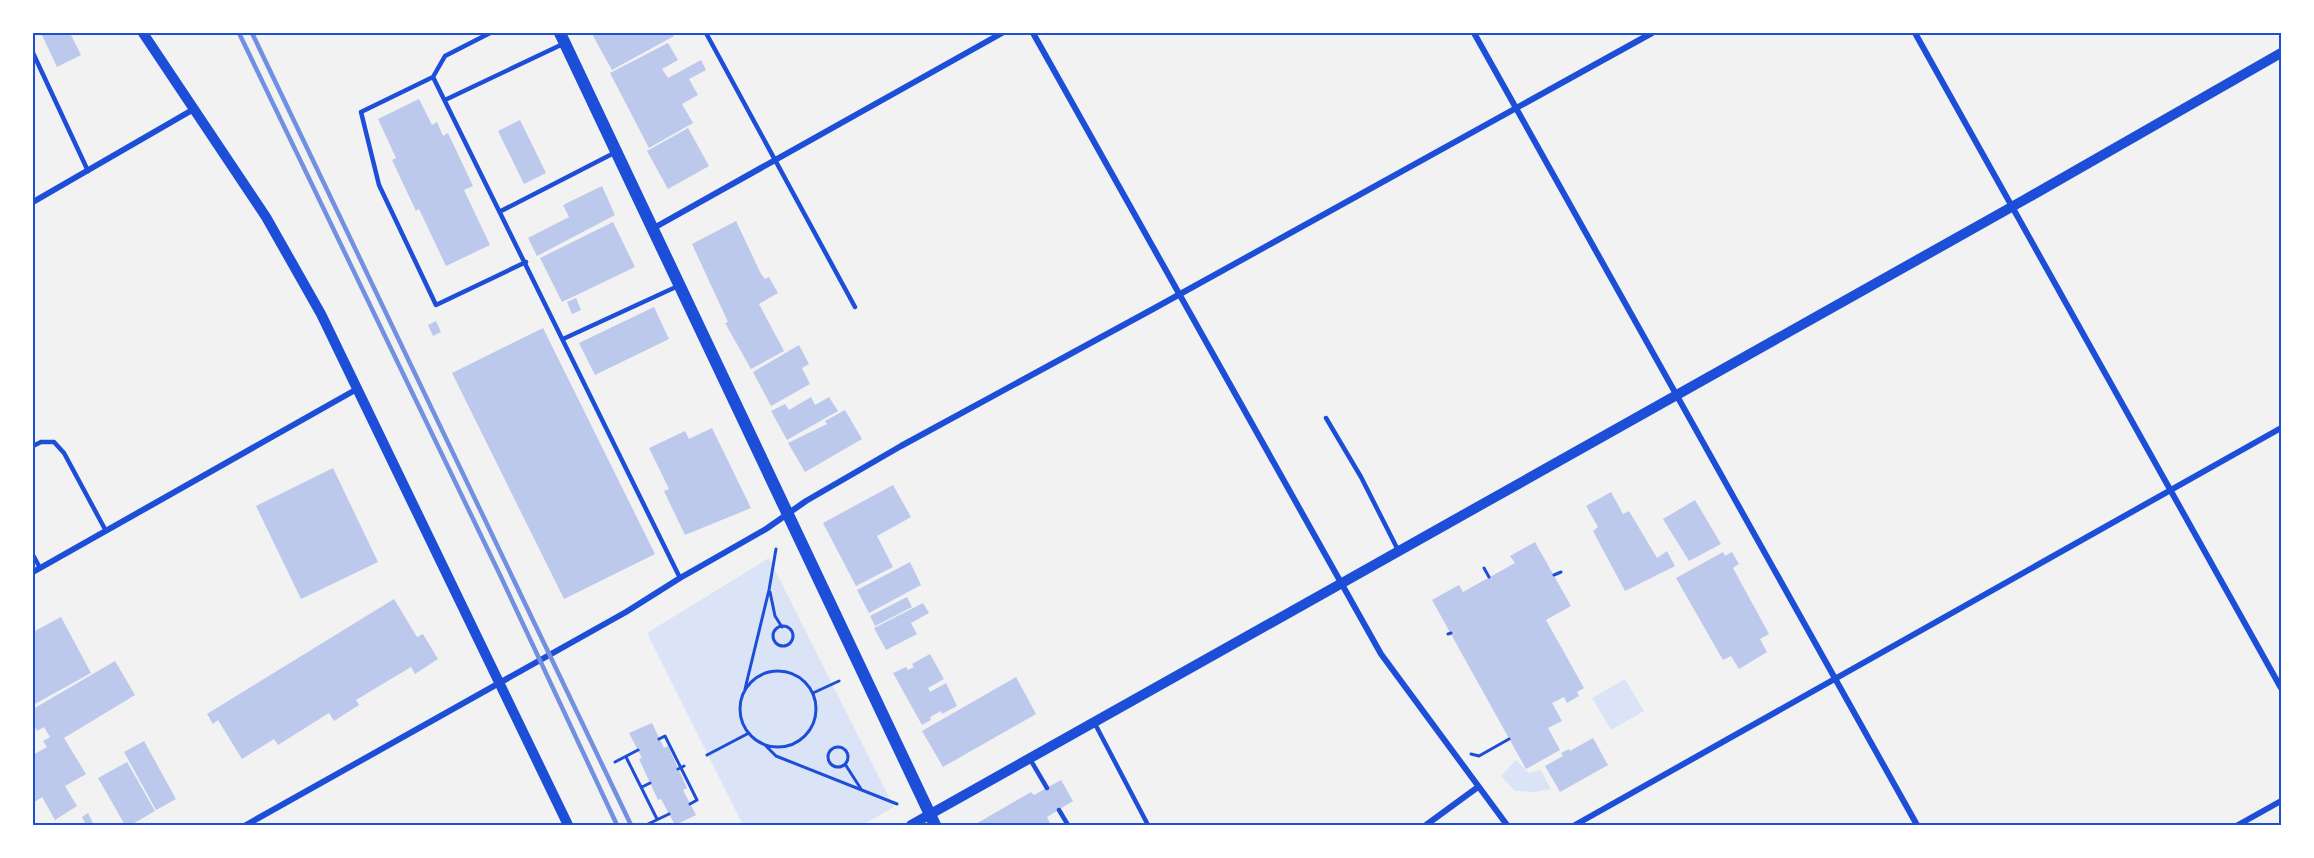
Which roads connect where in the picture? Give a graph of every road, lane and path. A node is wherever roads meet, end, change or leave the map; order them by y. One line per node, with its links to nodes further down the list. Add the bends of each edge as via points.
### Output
1 (143, 33): 15 (street)
2 (490, 33): 12 (lane, via 445,56)
3 (706, 33): 17 (lane)
4 (1002, 33): 17 (street)
5 (1033, 33): 25 (street)
6 (1474, 33): 14 (street)
7 (1652, 33): 14 (street)
8 (1915, 33): 20 (street)
9 (562, 38): 13 (lane); 16 (main road)
10 (33, 53): 18 (lane)
11 (2281, 53): 20 (street)
12 (433, 76): 13 (lane); 23 (lane, via 361,112 379,185 436,305)
13 (445, 100): 21 (lane)
14 (1515, 107): 25 (street); 29 (street)
15 (194, 110): 18 (street); 28 (street, via 288,253)
16 (616, 152): 21 (lane); 22 (main road)
17 (775, 160): 22 (street); 26 (lane)
18 (87, 171): 19 (street)
19 (33, 202)
20 (2012, 207): 29 (street); 33 (street)
21 (501, 211): 23 (lane)
22 (652, 229): 24 (main road)
23 (526, 262): 27 (lane)
24 (680, 285): 27 (lane); 34 (main road)
25 (1180, 294): 34 (street, via 901,446); 46 (street)
26 (855, 307)
27 (563, 339): 45 (lane)
28 (357, 389): 35 (street); 51 (street)
29 (1678, 394): 37 (street); 49 (street)
30 (1326, 418): 37 (lane)
31 (2281, 428): 33 (street)
32 (33, 446): 35 (lane, via 54,442 64,453)
33 (2169, 490): 49 (street); 52 (street)
34 (787, 514): 45 (street); 78 (main road)
35 (106, 531): 39 (street)
36 (776, 549): 47 (path)
37 (1398, 551): 46 (street)
38 (33, 555): 39 (lane)
39 (40, 568): 41 (street)
40 (1484, 568): 44 (path)
41 (33, 572)
42 (1561, 572): 43 (path)
43 (1554, 575)
44 (1489, 577)
45 (680, 578): 51 (street)
46 (1342, 582): 55 (street); 69 (street, via 1382,654)
47 (769, 590): 48 (path); 54 (path)
48 (782, 627): 48 (path, via 788,628 792,636 782,646 774,641 773,635)
49 (1835, 678): 87 (street); 88 (street)
50 (839, 681): 53 (path)
51 (499, 683): 79 (street); 80 (street)
52 (2281, 688)
53 (813, 693): 54 (path, via 796,675 778,671 760,676); 59 (path, via 815,719 800,740 776,747)
54 (744, 694): 56 (path, via 741,714)
55 (1094, 722): 64 (street); 84 (lane)
56 (750, 733): 59 (path); 61 (path)
57 (659, 739): 73 (path, via 665,736 697,800)
58 (1509, 739): 63 (path)
59 (763, 744): 71 (path, via 776,756)
60 (638, 750): 62 (path)
61 (707, 755)
62 (626, 756): 65 (path); 68 (path)
63 (1472, 756)
64 (1030, 758): 70 (lane); 78 (street)
65 (615, 762)
66 (845, 764): 66 (path, via 845,750 831,750 829,760 833,765); 71 (path)
67 (650, 783): 68 (path)
68 (642, 787): 77 (path)
69 (1478, 787): 85 (street); 86 (street)
70 (1047, 788)
71 (862, 790): 74 (path)
72 (2281, 801): 89 (street)
73 (690, 804)
74 (897, 804)
75 (1059, 810): 83 (lane)
76 (669, 814): 77 (path)
77 (657, 819): 81 (path)
78 (932, 819): 82 (street)
79 (246, 825)
80 (568, 825)
81 (646, 825)
82 (911, 825)
83 (1068, 825)
84 (1148, 825)
85 (1426, 825)
86 (1507, 825)
87 (1575, 825)
88 (1917, 825)
89 (2238, 825)

